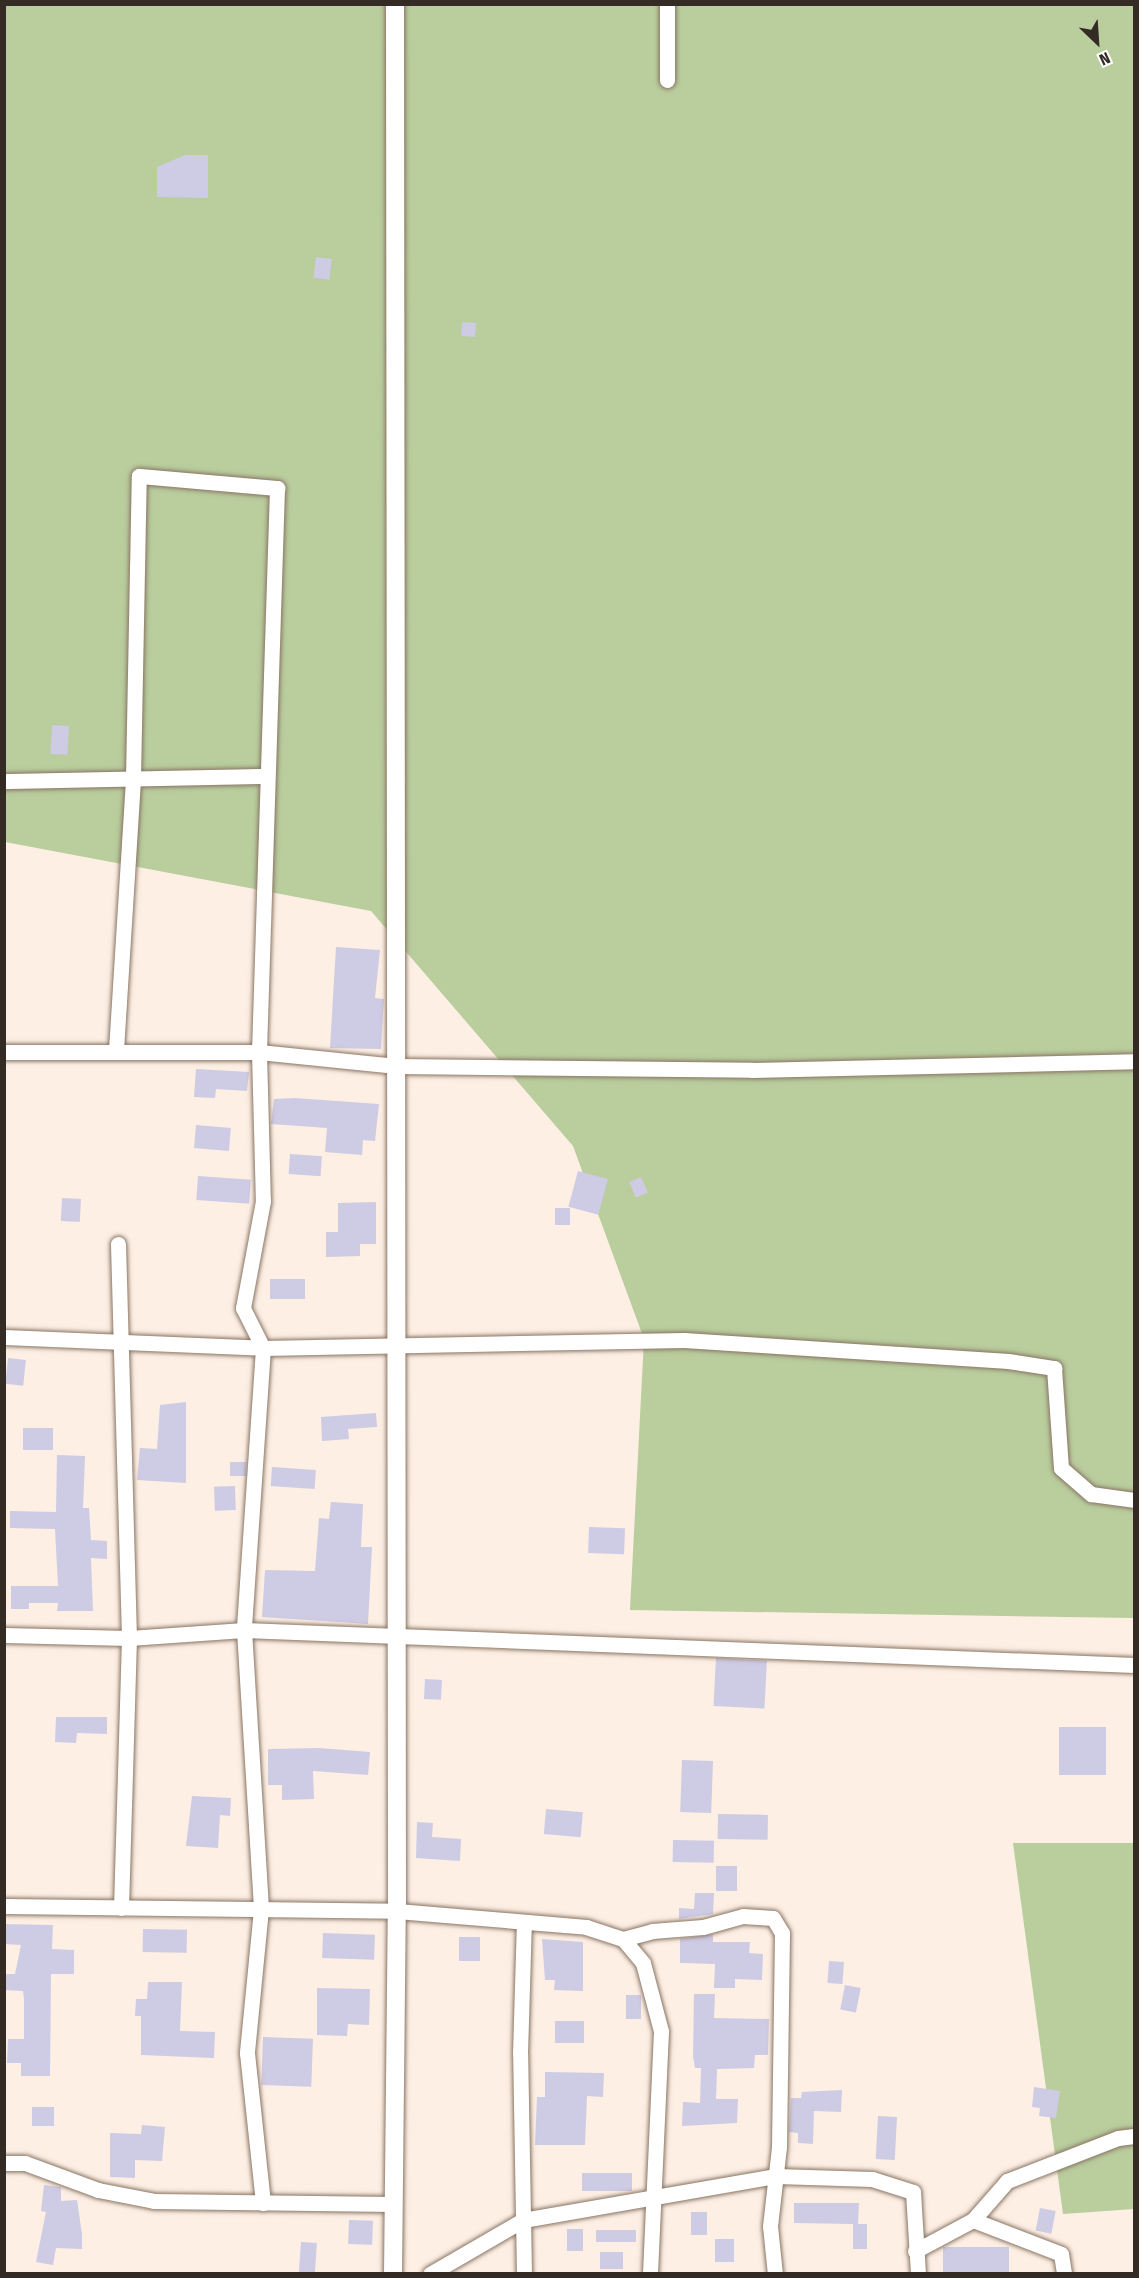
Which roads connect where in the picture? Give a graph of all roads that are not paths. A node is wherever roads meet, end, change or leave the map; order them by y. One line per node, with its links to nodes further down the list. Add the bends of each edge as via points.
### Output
1 (395, 4): 11 (street)
2 (667, 4): 3 (street)
3 (668, 80)
4 (265, 776): 5 (street); 5 (street, via 277,488 139,476); 9 (street)
5 (133, 778): 6 (street); 7 (street)
6 (4, 781)
7 (116, 1050): 8 (street); 9 (street)
8 (4, 1052)
9 (259, 1052): 11 (street); 16 (street, via 263,1201 243,1308)
10 (1134, 1061): 11 (street, via 752,1070)
11 (396, 1066): 15 (street)
12 (118, 1244): 14 (street)
13 (4, 1337): 14 (street)
14 (121, 1340): 16 (street); 21 (street)
15 (396, 1344): 16 (street); 17 (street, via 684,1340 1008,1361 1054,1368 1061,1468 1091,1494); 20 (street)
16 (263, 1348): 18 (street)
17 (1134, 1500)
18 (244, 1630): 20 (street); 21 (street); 25 (street)
19 (4, 1635): 21 (street)
20 (396, 1635): 22 (street); 26 (street)
21 (129, 1638): 24 (street)
22 (1134, 1665)
23 (4, 1906): 24 (street)
24 (121, 1908): 25 (street)
25 (261, 1909): 26 (street); 33 (street, via 247,2053)
26 (397, 1911): 27 (street); 34 (street)
27 (524, 1922): 28 (street, via 586,1927); 35 (street, via 520,2054)
28 (623, 1939): 31 (street, via 652,1931 703,1927 743,1916 773,1918 782,1933); 32 (street, via 643,1963 661,2031)
29 (1134, 2136): 36 (street, via 1118,2138 1007,2181)
30 (4, 2163): 33 (street, via 25,2163 98,2190 153,2201)
31 (776, 2176): 32 (street, via 679,2190); 37 (street, via 872,2179 913,2192); 42 (street, via 770,2226)
32 (655, 2198): 35 (street); 41 (street)
33 (263, 2203): 34 (street)
34 (393, 2204): 38 (street)
35 (523, 2220): 39 (street); 40 (street)
36 (973, 2220): 37 (street); 44 (street, via 1061,2254)
37 (915, 2251): 43 (street)
38 (393, 2274)
39 (430, 2274)
40 (524, 2274)
41 (650, 2274)
42 (775, 2274)
43 (918, 2274)
44 (1064, 2274)

